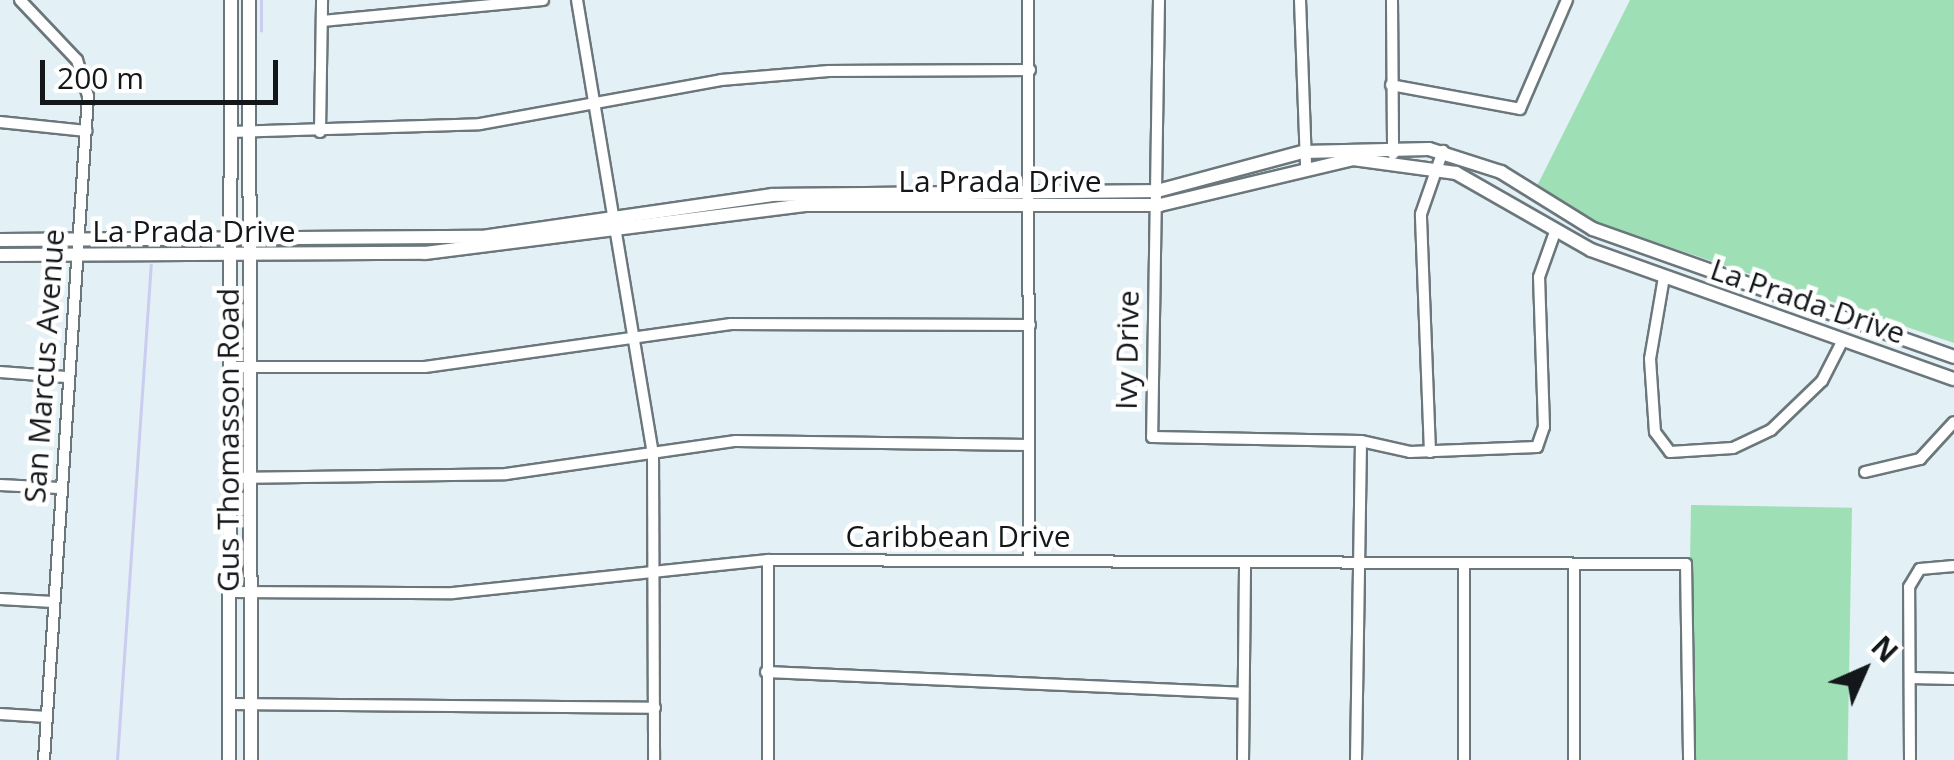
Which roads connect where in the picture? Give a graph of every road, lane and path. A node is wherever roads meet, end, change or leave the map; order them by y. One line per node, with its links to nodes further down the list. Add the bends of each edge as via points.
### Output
1 (20, 0): 18 (street, San Marcus Avenue, via 77,60)
2 (231, 0): 19 (main road, Gus Thomasson Road)
3 (249, 0): 17 (main road, Gus Thomasson Road)
4 (322, 0): 12 (street)
5 (542, 0): 12 (street)
6 (576, 0): 15 (street)
7 (1028, 0): 13 (street)
8 (1159, 0): 27 (street, Ivy Drive)
9 (1300, 0): 23 (street)
10 (1392, 0): 14 (street)
11 (1567, 0): 14 (street, via 1520,109)
12 (322, 21): 20 (street)
13 (1030, 70): 15 (street, via 811,72); 26 (street)
14 (1391, 85): 21 (street)
15 (596, 104): 20 (street, via 480,124); 29 (street)
16 (0, 122): 18 (street)
17 (250, 130): 19 (street); 20 (street); 35 (main road, Gus Thomasson Road)
18 (87, 131): 33 (street, San Marcus Avenue)
19 (232, 132): 34 (main road, Gus Thomasson Road)
20 (320, 132)
21 (1393, 147): 22 (main road, La Prada Drive); 23 (main road, La Prada Drive); 24 (street)
22 (1443, 151): 25 (street); 31 (main road, La Prada Drive, via 1512,178)
23 (1305, 159): 24 (main road, La Prada Drive); 27 (main road, La Prada Drive)
24 (1393, 162): 25 (main road, La Prada Drive)
25 (1437, 168): 30 (main road, La Prada Drive, via 1498,192); 53 (street, via 1421,214)
26 (1030, 189): 27 (main road, La Prada Drive); 28 (street); 29 (main road, La Prada Drive, via 772,195)
27 (1159, 198): 28 (main road, La Prada Drive); 50 (street, Ivy Drive, via 1152,438)
28 (1030, 206): 29 (main road, La Prada Drive, via 807,205); 40 (street)
29 (616, 220): 35 (main road, La Prada Drive, via 368,250); 42 (street)
30 (1555, 232): 36 (main road, La Prada Drive); 53 (street, Ivy Drive, via 1539,277 1537,447)
31 (1602, 232): 36 (main road); 43 (main road, La Prada Drive)
32 (0, 240): 33 (main road, La Prada Drive)
33 (78, 241): 34 (main road, La Prada Drive); 38 (street, San Marcus Avenue)
34 (232, 248): 35 (main road, La Prada Drive); 38 (main road, La Prada Drive); 44 (main road, Gus Thomasson Road)
35 (254, 249): 45 (main road, Gus Thomasson Road)
36 (1600, 254): 39 (main road, La Prada Drive)
37 (0, 255): 38 (main road, La Prada Drive)
38 (78, 256): 47 (street, San Marcus Avenue)
39 (1664, 277): 41 (main road, La Prada Drive); 41 (street, via 1650,359 1655,432 1670,452 1695,455 1759,438 1822,381)
40 (1030, 325): 42 (street, via 731,324); 51 (street)
41 (1843, 340): 48 (main road, La Prada Drive)
42 (634, 341): 45 (street, via 425,367); 52 (street)
43 (1954, 357)
44 (232, 367): 45 (street); 55 (main road, Gus Thomasson Road)
45 (254, 367): 56 (main road, Gus Thomasson Road)
46 (0, 372): 47 (street)
47 (66, 377): 58 (street, San Marcus Avenue)
48 (1954, 379)
49 (1954, 422): 54 (street, via 1920,460)
50 (1360, 441): 53 (street, Ivy Drive); 63 (street)
51 (1028, 445): 52 (street, via 736,441); 60 (street)
52 (653, 452): 56 (street, via 436,480); 62 (street)
53 (1430, 452)
54 (1866, 472)
55 (231, 478): 56 (street); 67 (main road, Gus Thomasson Road)
56 (253, 478): 68 (main road, Gus Thomasson Road)
57 (0, 485): 58 (street)
58 (59, 488): 70 (street, San Marcus Avenue)
59 (768, 560): 60 (street, Caribbean Drive); 62 (street, Caribbean Drive); 71 (street)
60 (1030, 561): 61 (street, Caribbean Drive)
61 (1245, 564): 63 (street, Caribbean Drive); 74 (street)
62 (657, 566): 68 (street, Caribbean Drive, via 453,593); 77 (street)
63 (1363, 566): 65 (street, Caribbean Drive); 86 (street)
64 (1954, 566): 72 (street, via 1920,569 1909,588)
65 (1464, 567): 66 (street, Caribbean Drive); 87 (street)
66 (1574, 567): 88 (street); 89 (street, Caribbean Drive, via 1686,564)
67 (232, 592): 68 (street, Caribbean Drive); 75 (main road, Gus Thomasson Road)
68 (252, 592): 76 (main road, Gus Thomasson Road)
69 (0, 599): 70 (street)
70 (53, 602): 79 (street, San Marcus Avenue)
71 (766, 672): 74 (street); 84 (street)
72 (1911, 678): 73 (street); 90 (street)
73 (1954, 679)
74 (1243, 693): 85 (street)
75 (230, 704): 76 (street); 81 (main road, Gus Thomasson Road)
76 (252, 704): 77 (street); 82 (main road, Gus Thomasson Road)
77 (655, 708): 83 (street)
78 (0, 714): 79 (street)
79 (47, 718): 80 (street, San Marcus Avenue)
80 (44, 760)
81 (230, 760)
82 (252, 760)
83 (654, 760)
84 (768, 760)
85 (1243, 760)
86 (1356, 760)
87 (1464, 760)
88 (1574, 760)
89 (1689, 760)
90 (1910, 760)

